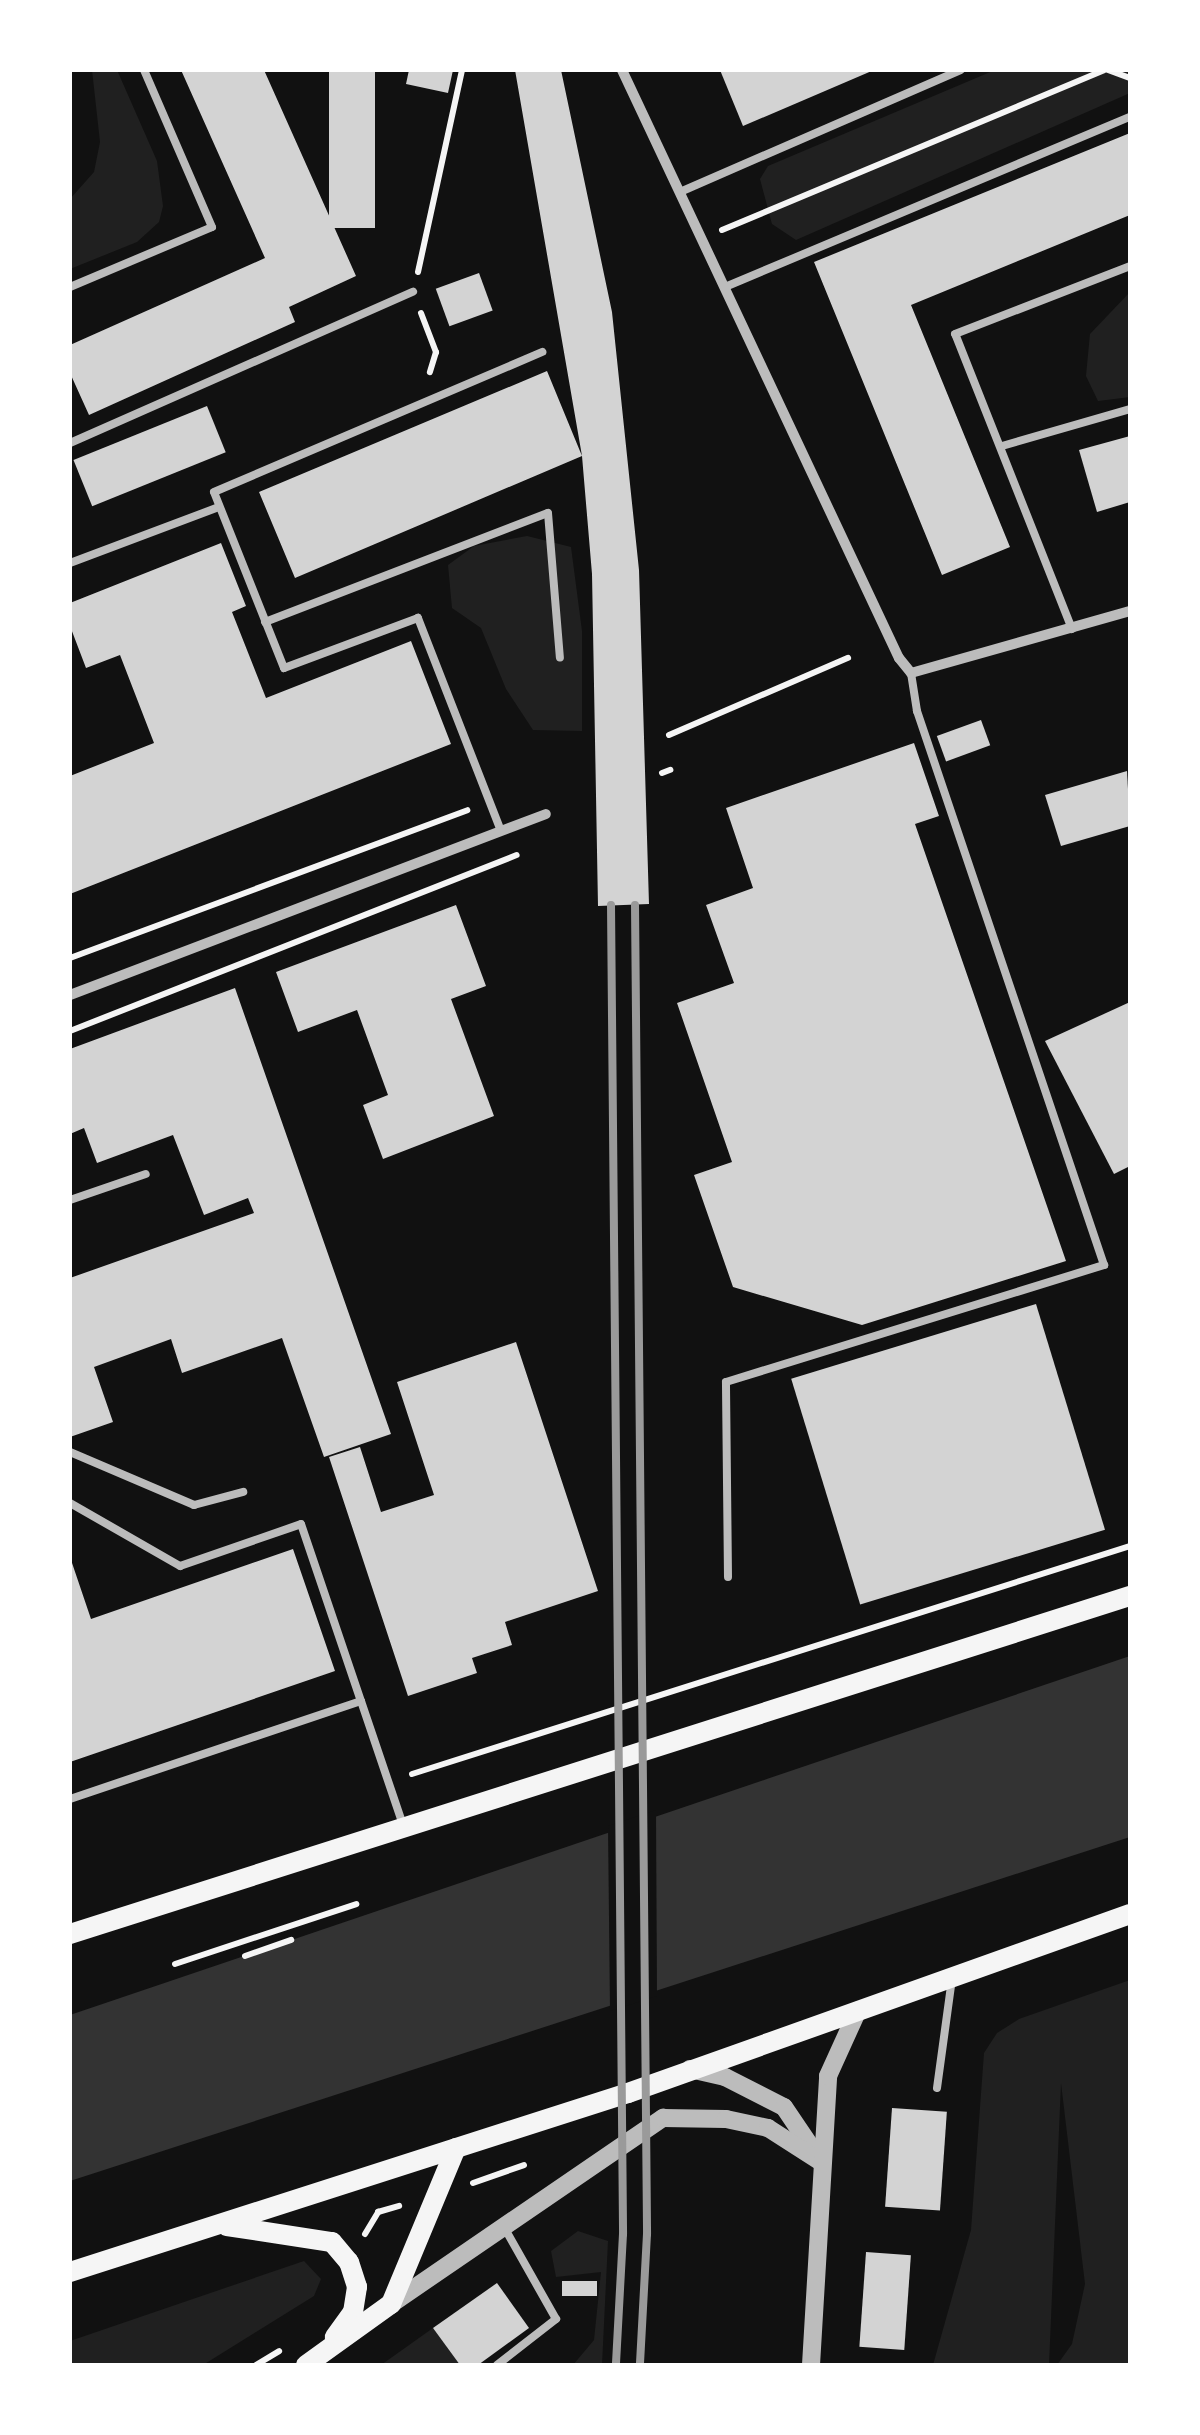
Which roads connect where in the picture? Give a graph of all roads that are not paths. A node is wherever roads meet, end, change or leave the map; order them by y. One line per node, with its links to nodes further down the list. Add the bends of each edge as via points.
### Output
1 (144, 70): 7 (lane, via 212,227)
2 (622, 70): 5 (street)
3 (960, 70): 5 (lane)
4 (1130, 117): 8 (lane)
5 (680, 192): 8 (street)
6 (1130, 266): 13 (lane, via 955,334)
7 (70, 287)
8 (724, 287): 20 (street)
9 (413, 292): 12 (lane)
10 (542, 352): 14 (lane, via 214,492)
11 (1130, 409): 13 (lane)
12 (70, 443)
13 (1002, 446): 18 (lane)
14 (219, 507): 15 (lane); 17 (lane)
15 (70, 563)
16 (1130, 611): 18 (street)
17 (265, 622): 19 (lane, via 548,513); 22 (lane, via 284,668 418,618)
18 (1072, 629): 20 (street)
19 (560, 658)
20 (911, 673): 29 (lane, via 917,711 1104,1265 726,1382)
21 (546, 814): 22 (street)
22 (502, 831): 23 (street)
23 (70, 996)
24 (146, 1174): 25 (lane)
25 (70, 1200)
26 (70, 1452): 27 (lane, via 194,1505)
27 (243, 1492)
28 (70, 1504): 31 (lane, via 180,1566 302,1524)
29 (728, 1577)
30 (1130, 1596): 33 (main road)
31 (361, 1701): 32 (lane); 33 (lane)
32 (70, 1798)
33 (403, 1825): 35 (main road)
34 (1130, 1914): 36 (main road)
35 (70, 1934)
36 (952, 1976): 37 (main road); 39 (lane)
37 (858, 2010): 38 (main road); 41 (street, via 832,2054)
38 (690, 2069): 40 (main road); 41 (street, via 725,2077 784,2107)
39 (936, 2088)
40 (456, 2148): 42 (main road); 45 (main road)
41 (821, 2162): 43 (street, via 768,2128 726,2118 663,2118); 48 (street)
42 (220, 2225): 44 (main road); 46 (main road, via 303,2233 332,2242 349,2262 357,2287 353,2312)
43 (504, 2227): 45 (street); 47 (lane, via 556,2319)
44 (70, 2272)
45 (390, 2304): 46 (main road)
46 (315, 2360)
47 (496, 2365)
48 (810, 2365)

